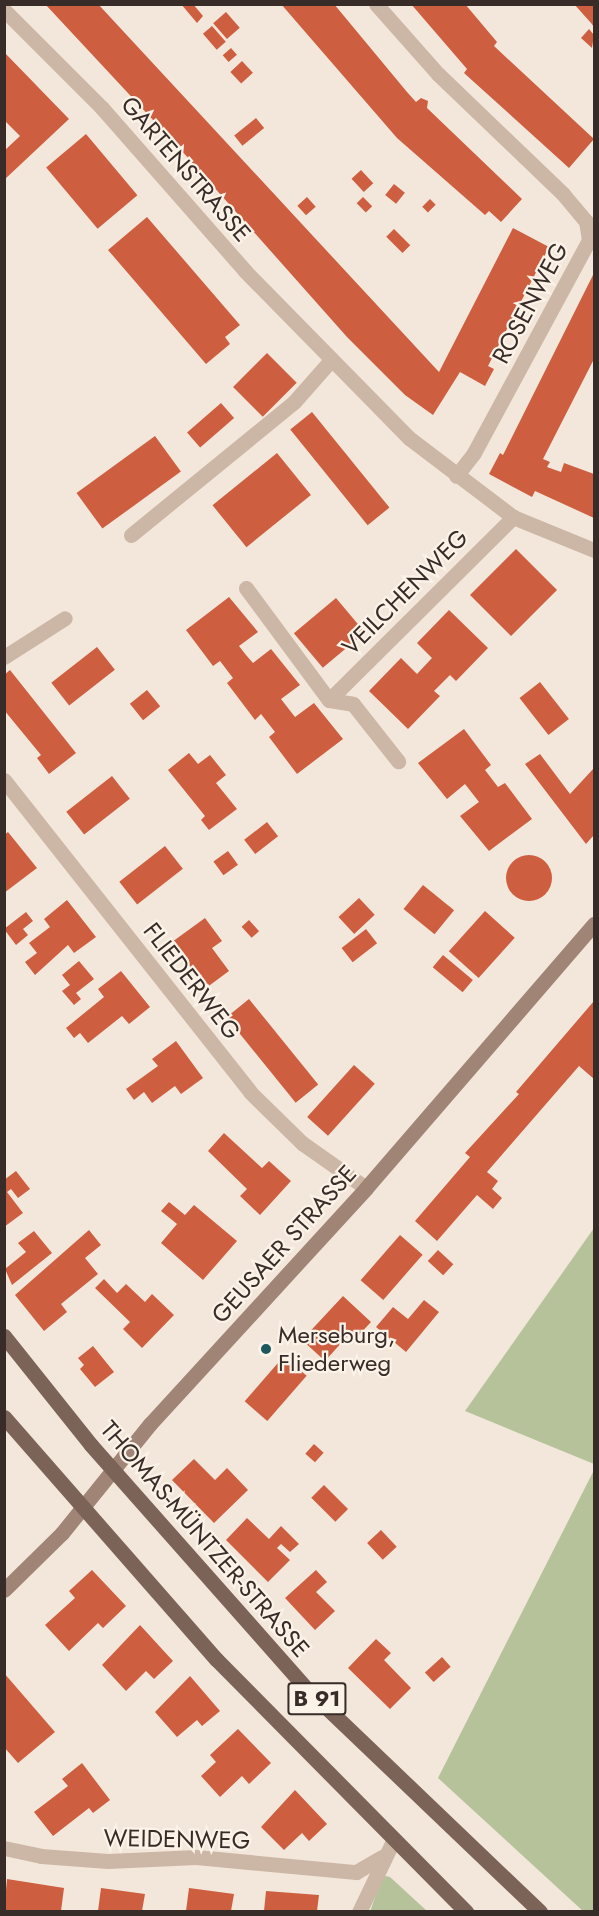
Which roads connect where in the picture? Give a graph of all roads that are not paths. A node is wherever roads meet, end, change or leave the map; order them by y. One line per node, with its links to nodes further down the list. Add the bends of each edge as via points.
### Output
1 (376, 4): 4 (street, ROSENWEG, via 438,74 586,221 588,240 474,453)
2 (4, 10): 3 (street, GARTENSTRASSE, via 102,108 245,271)
3 (331, 360): 4 (street, GARTENSTRASSE, via 409,438); 6 (street, via 294,402)
4 (456, 476): 5 (street, GARTENSTRASSE)
5 (513, 517): 7 (street, GARTENSTRASSE); 11 (street, VEILCHENWEG)
6 (131, 535)
7 (594, 549)
8 (246, 588): 11 (street)
9 (65, 618): 10 (street)
10 (4, 657)
11 (328, 700): 12 (street, via 353,704)
12 (398, 761)
13 (4, 780): 15 (street, FLIEDERWEG, via 250,1092 302,1143)
14 (594, 924): 15 (street, GEUSAER STRASSE)
15 (366, 1188): 18 (street, GEUSAER STRASSE)
16 (4, 1336): 18 (main road, THOMAS-MÜNTZER-STRASSE / B 91)
17 (4, 1417): 19 (main road, B 91)
18 (112, 1470): 19 (street, GEUSAER STRASSE); 26 (main road, THOMAS-MÜNTZER-STRASSE / B 91, via 308,1690)
19 (82, 1509): 20 (street, GEUSAER STRASSE); 21 (main road, B 91, via 231,1675)
20 (4, 1590)
21 (393, 1841): 23 (street); 25 (main road, B 91)
22 (4, 1848): 23 (street, WEIDENWEG, via 41,1856 108,1861 196,1857 356,1872)
23 (382, 1857): 24 (street)
24 (359, 1911)
25 (466, 1911)
26 (540, 1911)

